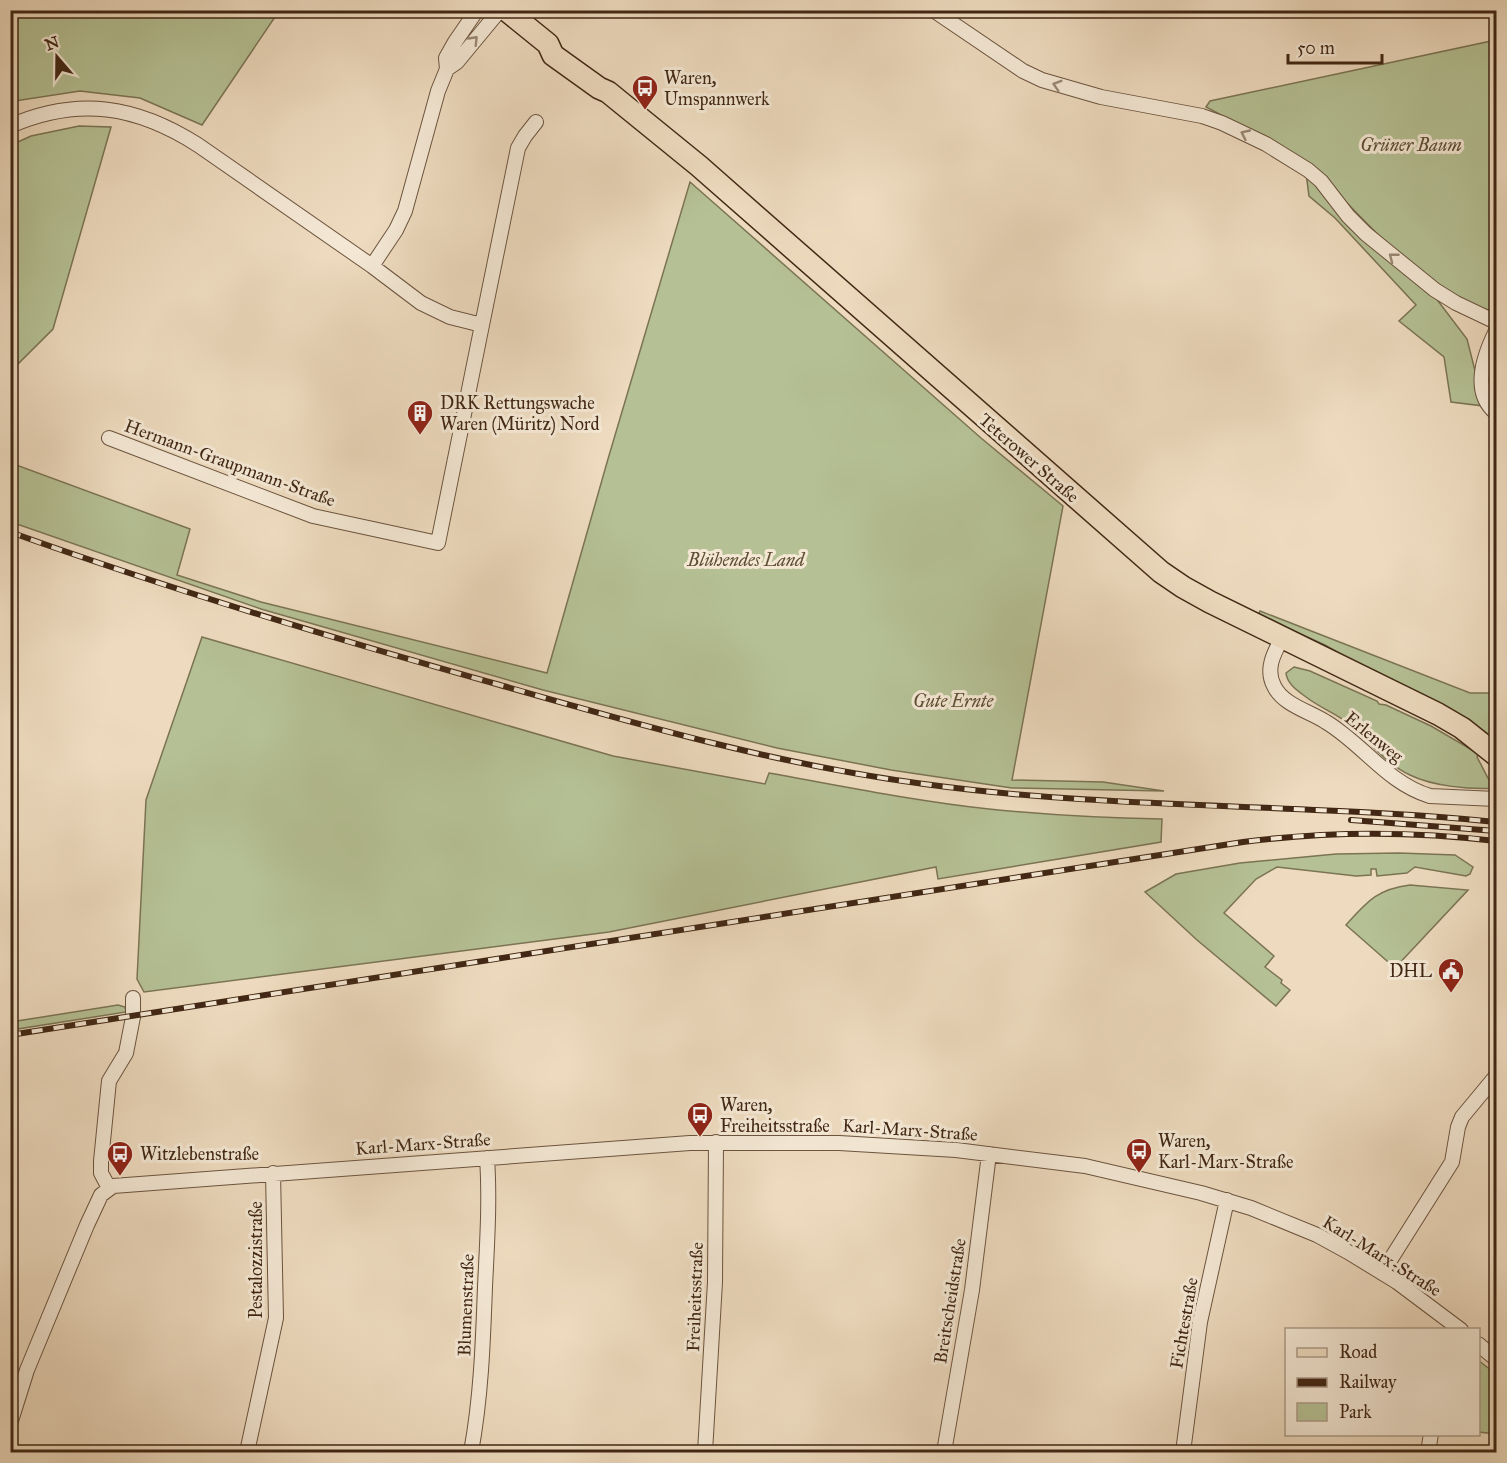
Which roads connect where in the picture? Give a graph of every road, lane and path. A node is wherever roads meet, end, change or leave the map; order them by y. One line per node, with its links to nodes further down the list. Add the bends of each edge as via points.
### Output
1 (477, 10): 5 (street, via 446,58)
2 (500, 10): 5 (street, one-way to 2)
3 (506, 10): 14 (main road, Teterower Straße, via 548,44 553,55 608,92 699,166 1139,554 1183,587)
4 (933, 10): 9 (street, one-way to 4, via 1439,293 1366,234 1321,181 1266,144 1202,116 1101,97 1042,81)
5 (447, 69): 8 (street, via 405,211)
6 (12, 121): 8 (street, via 96,108 150,118 198,145)
7 (536, 122): 10 (street, Hermann-Graupmann-Straße, via 518,148)
8 (372, 266): 10 (street, via 421,303 450,317)
9 (1497, 322)
10 (482, 325): 13 (street, Hermann-Graupmann-Straße, via 438,543 312,516)
11 (1497, 331): 12 (street, via 1486,354 1481,384 1482,395)
12 (1497, 413)
13 (109, 438)
14 (1279, 644): 15 (main road, Teterower Straße, via 1438,714); 16 (street, Erlenweg, via 1270,675 1282,697 1339,731 1391,776 1430,796)
15 (1495, 753)
16 (1497, 799)
17 (133, 998): 23 (street, via 126,1053 109,1082 101,1161)
18 (1497, 1076): 25 (street, via 1462,1117 1452,1162)
19 (716, 1142): 20 (street, Karl-Marx-Straße, via 908,1146); 21 (street, Karl-Marx-Straße); 31 (street, Freiheitsstraße, via 715,1282)
20 (989, 1154): 24 (street, Karl-Marx-Straße, via 1085,1166); 32 (street, Breitscheidstraße, via 972,1290)
21 (487, 1158): 22 (street, Karl-Marx-Straße); 30 (street, Blumenstraße, via 482,1365)
22 (273, 1173): 23 (street, Karl-Marx-Straße, via 119,1184); 29 (street, Pestalozzistraße, via 276,1318)
23 (107, 1189): 27 (street, via 94,1209 27,1370)
24 (1227, 1200): 25 (street, Karl-Marx-Straße, via 1317,1235); 33 (street, Fichtestraße, via 1200,1322)
25 (1382, 1273): 26 (street, Karl-Marx-Straße)
26 (1456, 1328)
27 (10, 1424)
28 (1431, 1436): 34 (street)
29 (247, 1452)
30 (471, 1452)
31 (705, 1452)
32 (944, 1452)
33 (1182, 1452)
34 (1428, 1452)

